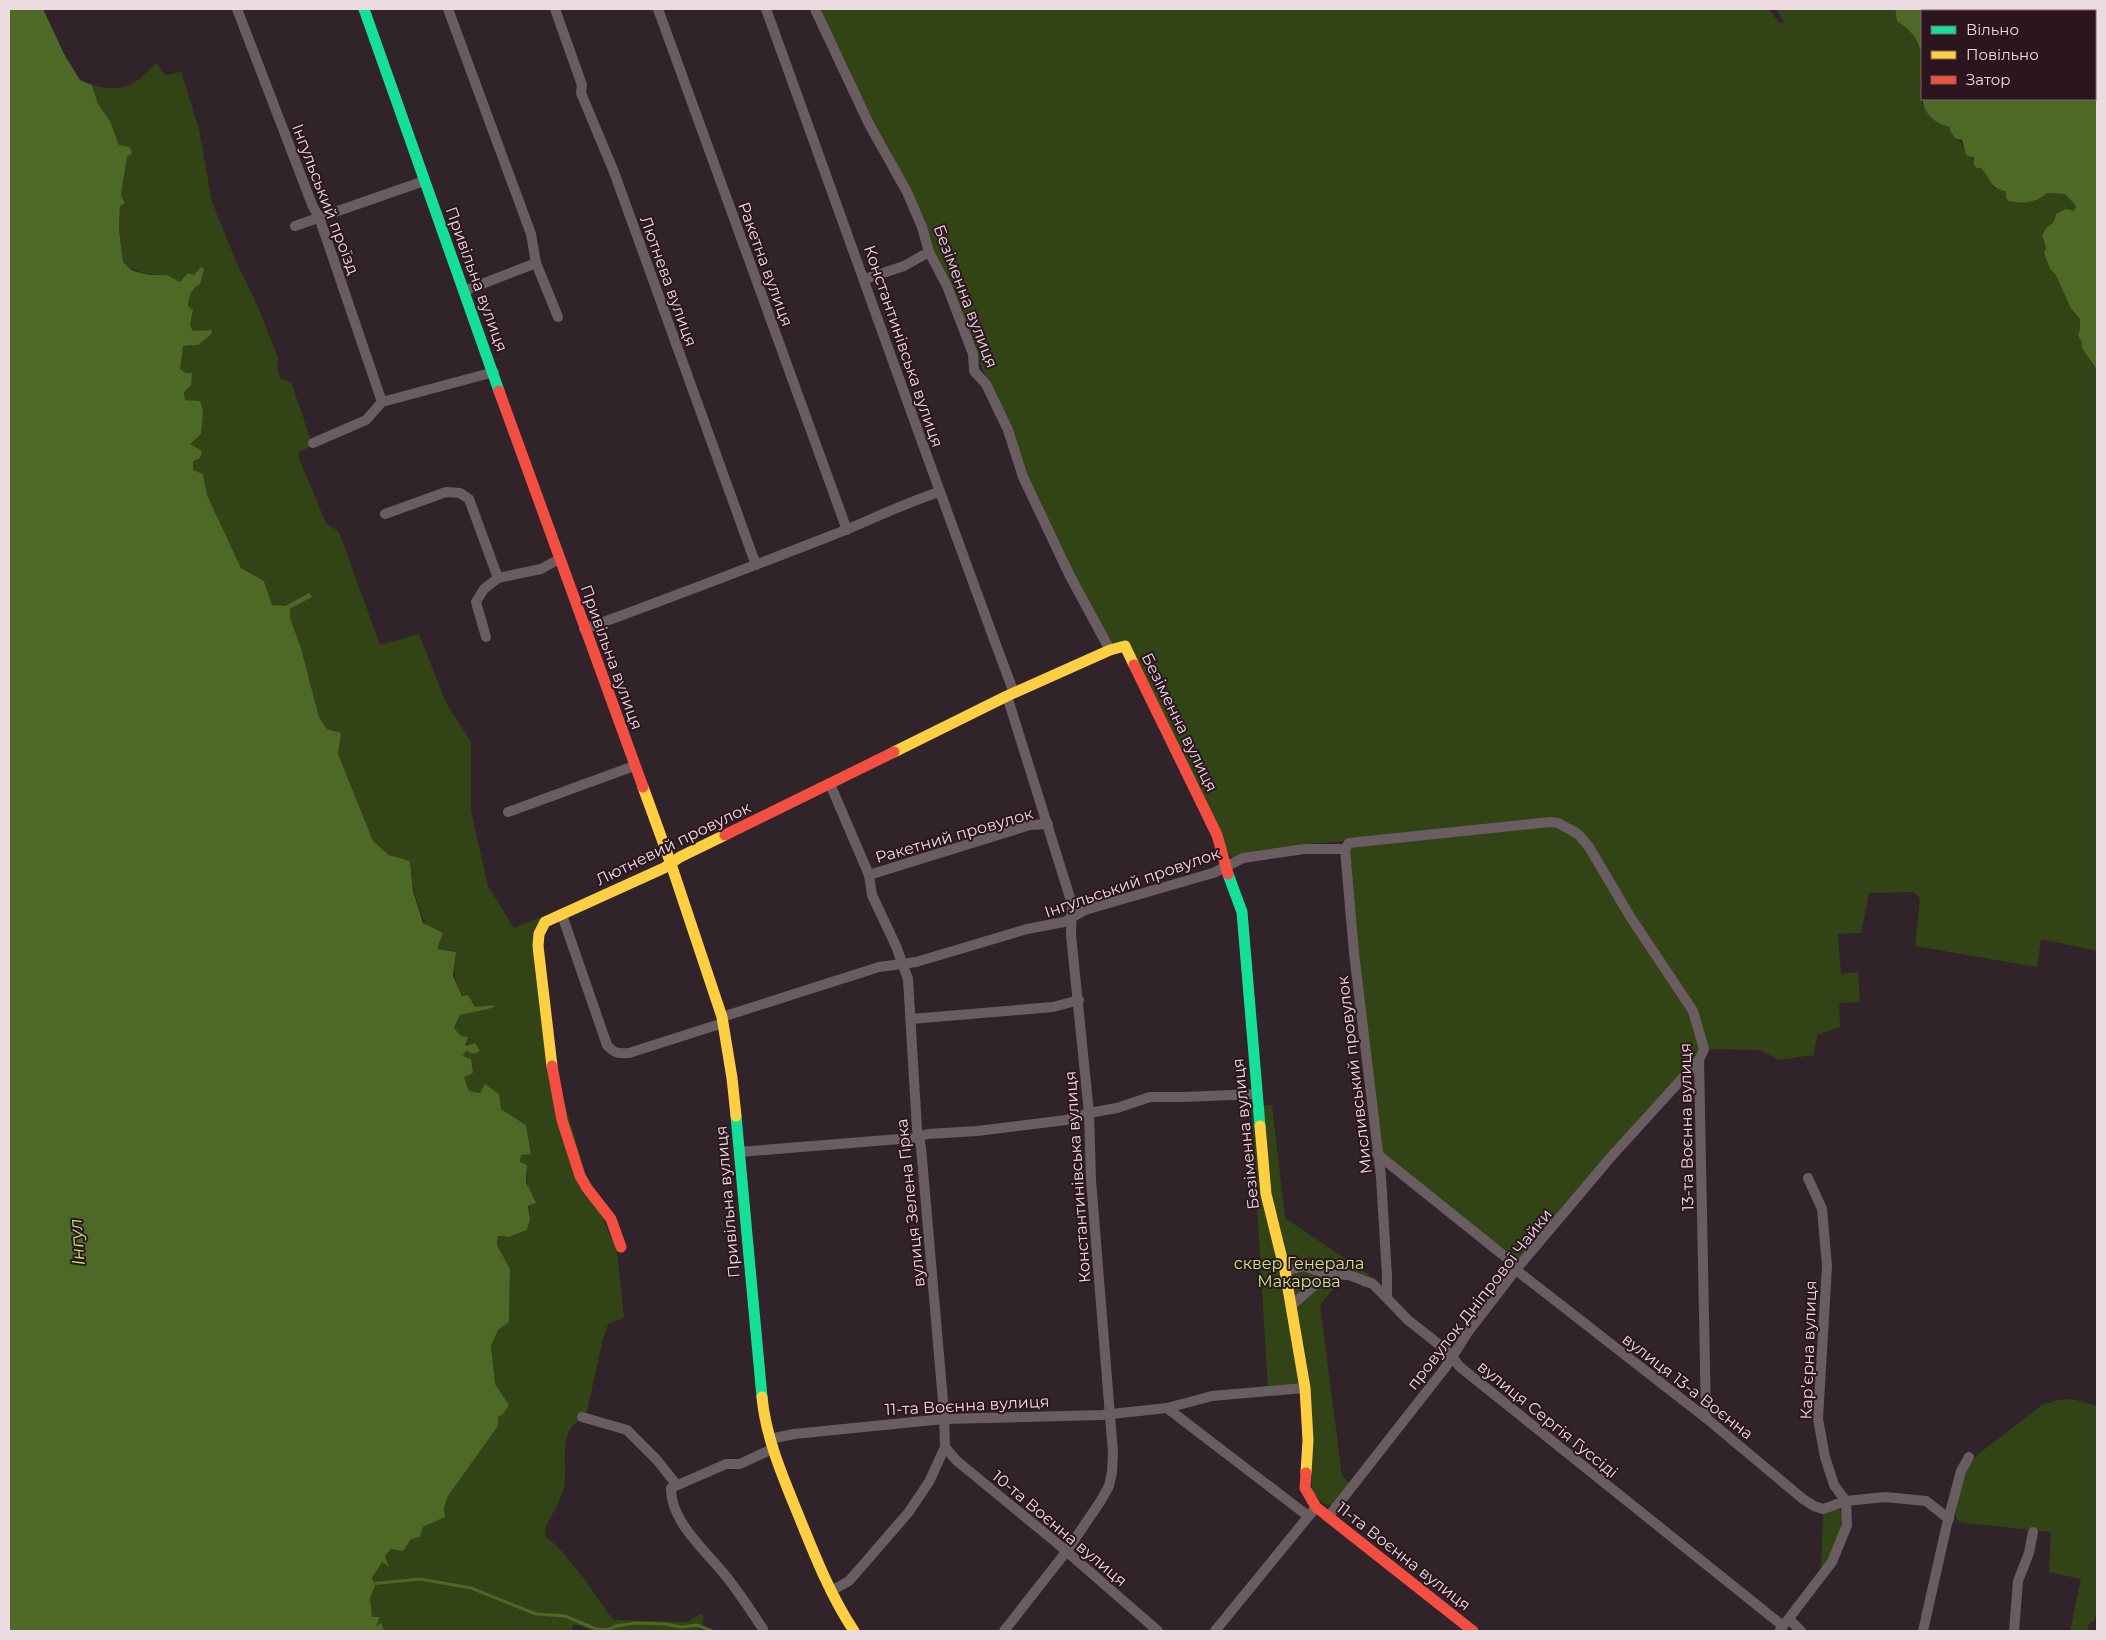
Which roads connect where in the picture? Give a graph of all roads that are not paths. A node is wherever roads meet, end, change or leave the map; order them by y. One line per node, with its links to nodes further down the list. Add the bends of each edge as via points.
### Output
1 (237, 9): 9 (street, Інгульський проїзд)
2 (364, 9): 8 (street, Привільна вулиця)
3 (448, 9): 12 (street, via 531,234)
4 (555, 9): 23 (street, Лютнева вулиця, via 582,85 580,92 617,182)
5 (658, 9): 21 (street, Ракетна вулиця)
6 (766, 9): 13 (street, Константинівська вулиця)
7 (815, 9): 11 (street, Безіменна вулиця, via 869,124 907,192)
8 (424, 181): 9 (street); 14 (street, Привільна вулиця)
9 (319, 217): 10 (street); 17 (street, Інгульський проїзд)
10 (295, 226)
11 (929, 252): 13 (street, via 904,266); 28 (street, Безіменна вулиця, via 947,286 973,354 974,371 986,384 1008,430 1023,477)
12 (536, 263): 14 (street); 15 (street)
13 (864, 279): 19 (street, Константинівська вулиця)
14 (464, 292): 16 (street, Привільна вулиця)
15 (558, 317)
16 (494, 372): 17 (street); 22 (street, Привільна вулиця)
17 (382, 402): 18 (street, via 366,420)
18 (313, 444)
19 (938, 492): 21 (street); 29 (street, Константинівська вулиця)
20 (384, 514): 24 (street, via 446,492 460,493 468,499)
21 (847, 530): 23 (street)
22 (559, 559): 24 (street, via 541,569); 25 (street, Привільна вулиця)
23 (756, 565): 25 (street)
24 (498, 578): 26 (street, via 484,589 476,602)
25 (584, 629): 30 (street, Привільна вулиця)
26 (486, 637)
27 (1125, 646): 28 (street, Лютневий провулок); 37 (street, Безіменна вулиця, via 1217,835)
28 (1110, 650): 29 (street, Лютневий провулок)
29 (1010, 695): 31 (street, Лютневий провулок); 34 (street, Константинівська вулиця)
30 (634, 766): 32 (street); 36 (street, Привільна вулиця)
31 (830, 784): 36 (street, Лютневий провулок); 38 (street, вулиця Зелена Гірка)
32 (508, 812)
33 (1558, 822): 35 (street, Інгульський провулок, via 1349,842); 45 (street, 13-та Воєнна вулиця, via 1578,834 1589,847 1631,918 1693,1011 1704,1049)
34 (1048, 824): 38 (street, Ракетний провулок, via 1030,825); 40 (street, Константинівська вулиця)
35 (1345, 849): 37 (street, Інгульський провулок, via 1304,848 1243,858); 50 (street, Мисливський провулок)
36 (671, 864): 39 (street, Лютневий провулок); 44 (street, Привільна вулиця)
37 (1226, 867): 40 (street, Інгульський провулок); 46 (street, Безіменна вулиця, via 1242,912)
38 (869, 875): 41 (street, вулиця Зелена Гірка, via 872,895 894,939)
39 (562, 914): 44 (street, Інгульський провулок, via 612,1051 629,1053); 52 (street, Лютневий провулок, via 545,922 538,946 551,1068 580,1177 610,1217)
40 (1073, 916): 41 (street, Інгульський провулок, via 1064,922); 42 (street, Константинівська вулиця, via 1071,935)
41 (901, 964): 43 (street, вулиця Зелена Гірка, via 908,979); 44 (street, Інгульський провулок, via 879,967)
42 (1079, 1000): 43 (street, via 1053,1006); 47 (street, Константинівська вулиця)
43 (911, 1019): 48 (street, вулиця Зелена Гірка)
44 (722, 1020): 49 (street, Привільна вулиця, via 732,1078)
45 (1699, 1060): 53 (street, провулок Дніпрової Чайки, via 1610,1158); 63 (street, 13-та Воєнна вулиця)
46 (1256, 1094): 47 (street, via 1150,1097); 54 (street, Безіменна вулиця, via 1266,1194)
47 (1089, 1113): 48 (street, via 1066,1120); 61 (street, Константинівська вулиця, via 1091,1180)
48 (918, 1136): 49 (street); 64 (street, вулиця Зелена Гірка)
49 (739, 1152): 65 (street, Привільна вулиця, via 763,1411)
50 (1377, 1154): 53 (street, вулиця 13-а Воєнна); 56 (street, Мисливський провулок, via 1382,1186)
51 (1808, 1178): 69 (street, Карʼєрна вулиця, via 1822,1209 1827,1266 1818,1419 1834,1485)
52 (621, 1248)
53 (1517, 1269): 58 (street, провулок Дніпрової Чайки); 63 (street, вулиця 13-а Воєнна)
54 (1285, 1271): 55 (street, вулиця Сергія Гуссіді, via 1304,1266); 57 (street, Безіменна вулиця)
55 (1327, 1274): 56 (street, вулиця Сергія Гуссіді, via 1349,1276 1373,1284); 57 (street)
56 (1387, 1298): 58 (street, вулиця Сергія Гуссіді)
57 (1291, 1306): 59 (street, Безіменна вулиця)
58 (1452, 1358): 71 (street, провулок Дніпрової Чайки); 76 (street, вулиця Сергія Гуссіді)
59 (1305, 1388): 60 (street, 11-та Воєнна вулиця, via 1212,1396); 70 (street, Безіменна вулиця, via 1308,1440 1305,1488)
60 (1167, 1408): 61 (street, 11-та Воєнна вулиця); 70 (street, 11-та Воєнна вулиця)
61 (1110, 1414): 64 (street, 11-та Воєнна вулиця); 74 (street, Константинівська вулиця, via 1113,1453 1109,1486)
62 (582, 1417): 68 (street, via 627,1430)
63 (1706, 1418): 69 (street, вулиця 13-а Воєнна, via 1814,1506 1823,1509)
64 (944, 1419): 65 (street, 11-та Воєнна вулиця, via 794,1434); 66 (street, вулиця Зелена Гірка)
65 (771, 1444): 68 (street, 11-та Воєнна вулиця, via 740,1464 726,1464); 75 (street, Привільна вулиця)
66 (945, 1447): 74 (street, 10-та Воєнна вулиця, via 957,1461); 75 (street, вулиця Зелена Гірка, via 929,1482 908,1513 849,1581)
67 (1969, 1457): 72 (street, via 1961,1471)
68 (676, 1484): 77 (street, via 671,1488 671,1497 688,1532 724,1574)
69 (1846, 1501): 72 (street, via 1885,1497 1926,1501); 76 (street, via 1846,1525 1835,1556)
70 (1312, 1511): 71 (street, 11-та Воєнна вулиця); 81 (street)
71 (1329, 1516): 82 (street, 11-та Воєнна вулиця)
72 (1949, 1519): 84 (street)
73 (2033, 1532): 85 (street, via 2018,1581)
74 (1066, 1552): 79 (street, Константинівська вулиця); 80 (street, 10-та Воєнна вулиця)
75 (831, 1591): 78 (street, Привільна вулиця)
76 (1784, 1625): 83 (street, вулиця Сергія Гуссіді)
77 (763, 1629)
78 (854, 1631)
79 (1004, 1631)
80 (1158, 1631)
81 (1215, 1631)
82 (1473, 1631)
83 (1802, 1631)
84 (1924, 1631)
85 (2014, 1631)

